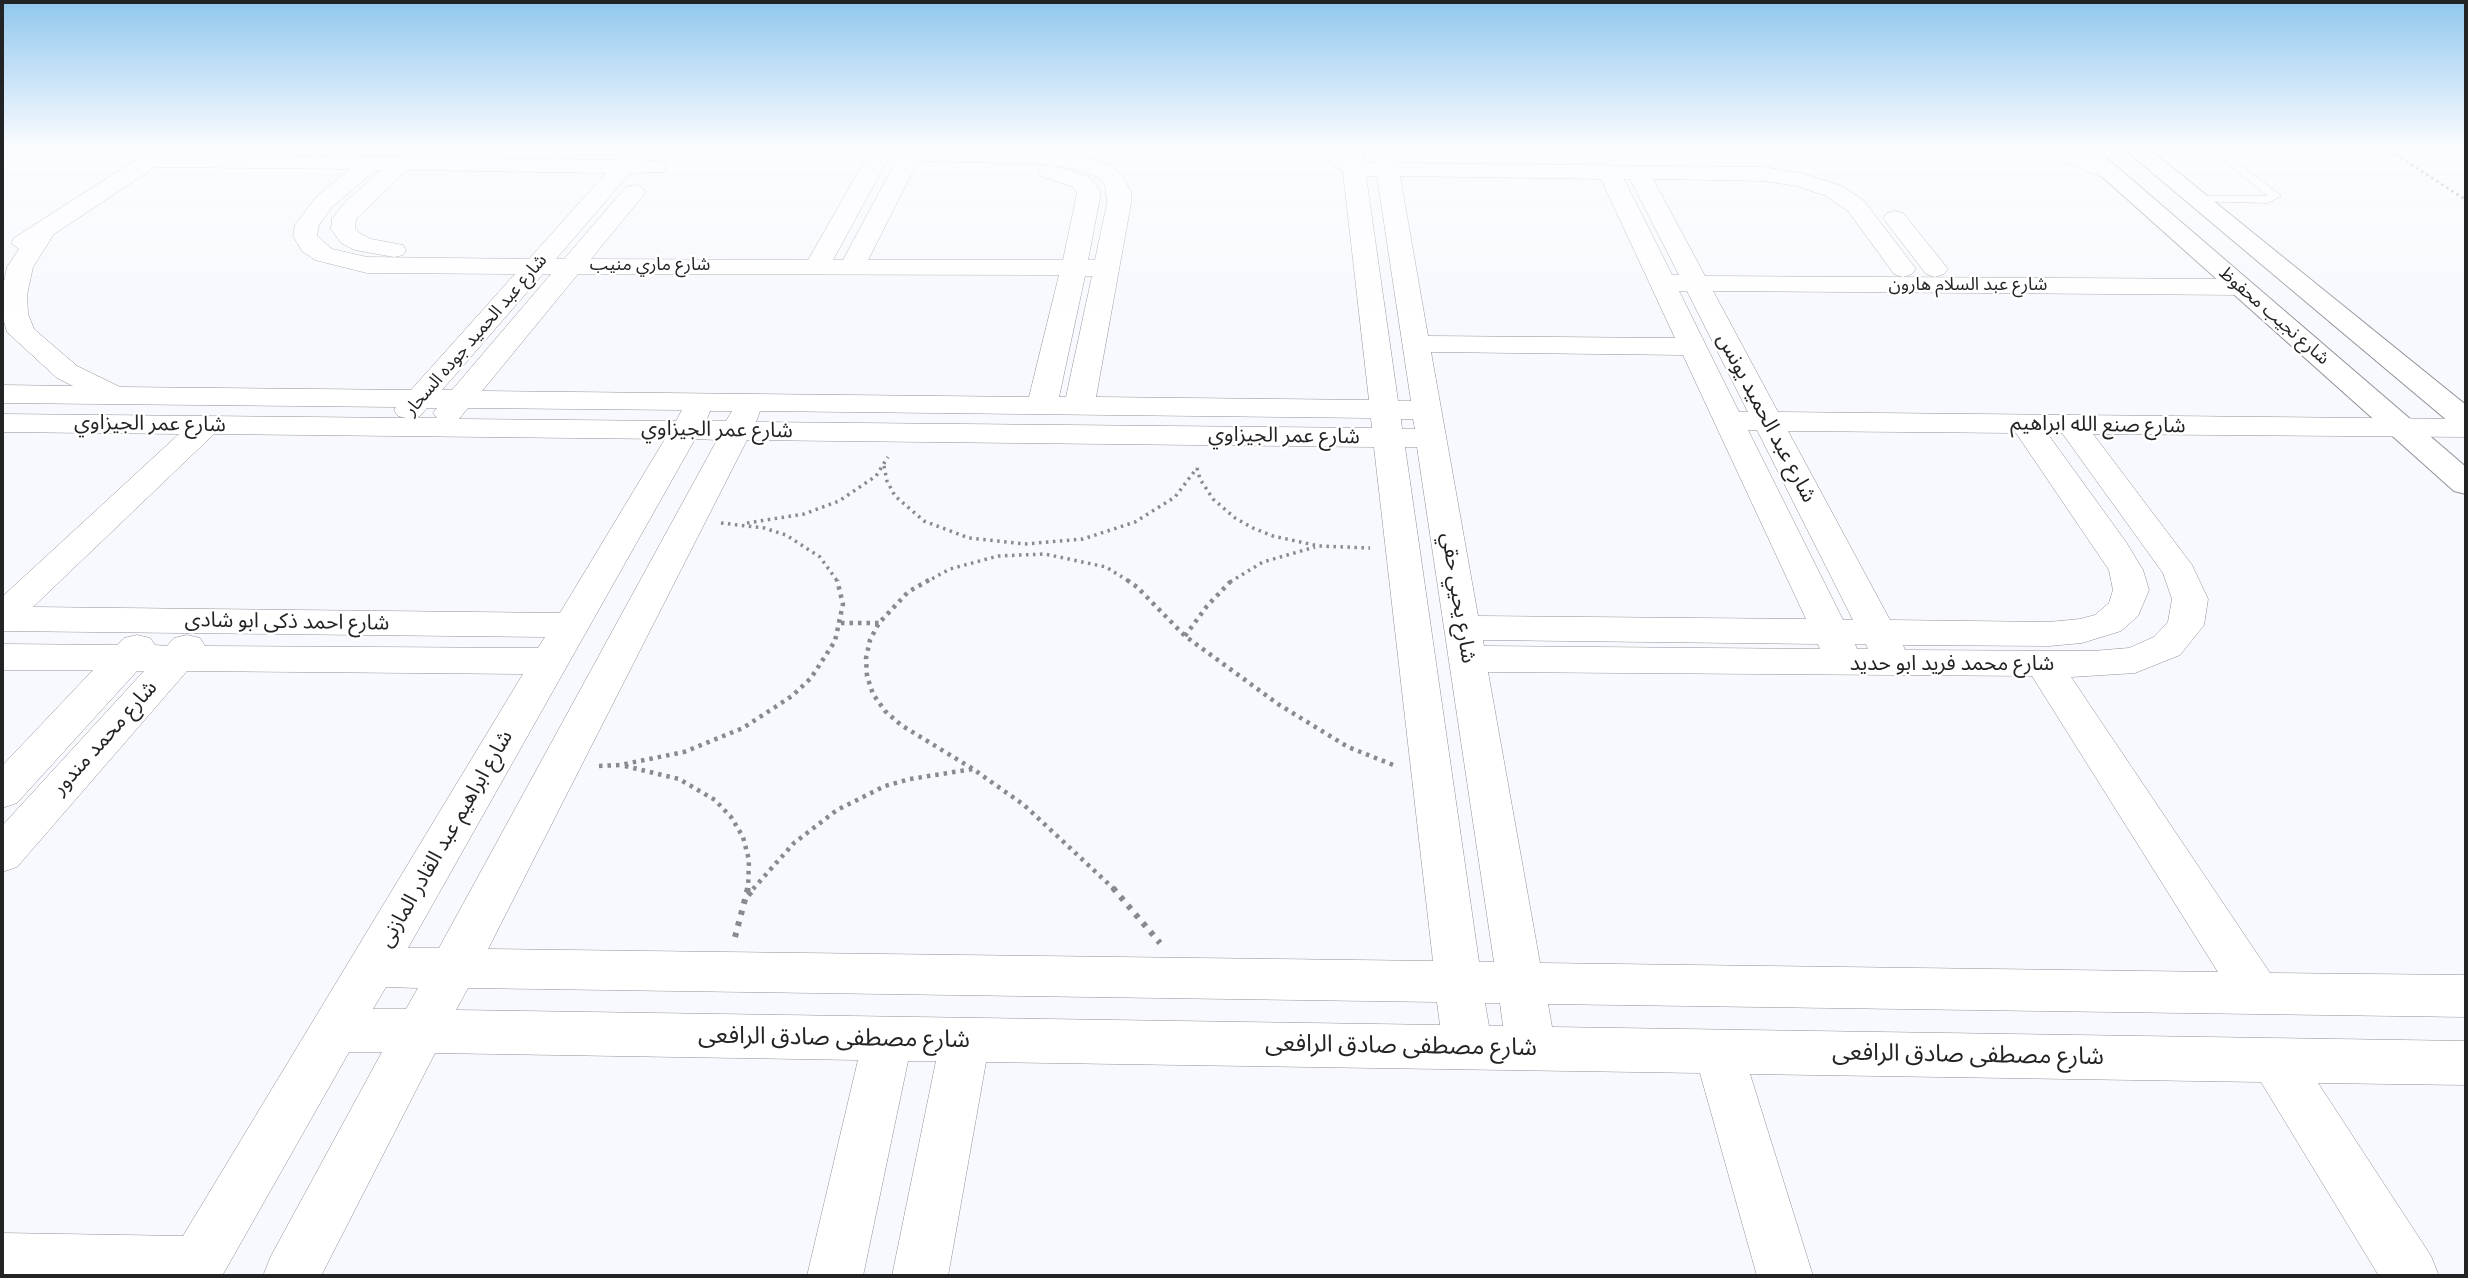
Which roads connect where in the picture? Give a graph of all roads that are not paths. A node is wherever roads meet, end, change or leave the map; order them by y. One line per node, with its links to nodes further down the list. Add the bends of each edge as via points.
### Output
1 (79, 208): 18 (street)
2 (320, 208): 20 (street, شارع ماري منيب, via 307,225 305,236 311,246 324,255 367,265)
3 (352, 208): 20 (street, شارع ماري منيب, via 343,229 364,245)
4 (596, 208): 20 (street, شارع عبد الحميد جوده السحار)
5 (613, 208): 21 (street, شارع عبد الحميد جوده السحار)
6 (849, 208): 22 (street)
7 (883, 208): 23 (street)
8 (1086, 208): 24 (street)
9 (1116, 208): 25 (street)
10 (1367, 208): 43 (street)
11 (1377, 208): 31 (street, شارع يحيي حقي)
12 (1636, 208): 30 (street, شارع عبد الحميد يونس)
13 (1647, 208): 28 (street, شارع عبد الحميد يونس)
14 (1857, 208): 26 (street)
15 (1886, 208): 27 (street)
16 (2149, 208): 29 (street, شارع نجيب محفوظ)
17 (2205, 208): 41 (street, شارع نجيب محفوظ)
18 (44, 230): 19 (street); 34 (street, via 20,267 14,295 21,332 67,372)
19 (2, 257)
20 (544, 258): 21 (street, شارع ماري منيب); 35 (street, شارع عبد الحميد جوده السحار)
21 (579, 258): 22 (street, شارع ماري منيب); 36 (street, شارع عبد الحميد جوده السحار)
22 (821, 259): 23 (street, شارع ماري منيب)
23 (856, 259): 24 (street, شارع ماري منيب)
24 (1076, 260): 25 (street, شارع ماري منيب); 37 (street)
25 (1107, 260): 38 (street)
26 (1903, 269): 27 (street, شارع عبد السلام هارون); 28 (street, شارع عبد السلام هارون)
27 (1935, 269): 29 (street, شارع عبد السلام هارون)
28 (1692, 276): 29 (street, شارع عبد السلام هارون); 30 (street); 51 (street, شارع عبد الحميد يونس)
29 (2231, 279): 48 (street, شارع نجيب محفوظ)
30 (1662, 283): 32 (street, شارع عبد الحميد يونس)
31 (1416, 344): 32 (street); 44 (street, شارع يحيي حقي)
32 (1693, 347): 50 (street, شارع عبد الحميد يونس)
33 (2, 394): 34 (street, شارع عمر الجيزاوي)
34 (116, 395): 35 (street, شارع عمر الجيزاوي)
35 (419, 399): 36 (street, شارع عمر الجيزاوي); 46 (street, شارع عبد الحميد جوده السحار)
36 (460, 399): 39 (street, شارع عمر الجيزاوي); 47 (street, شارع عبد الحميد جوده السحار)
37 (1042, 406): 38 (street, شارع عمر الجيزاوي); 40 (street, شارع عمر الجيزاوي)
38 (1079, 407): 43 (street, شارع عمر الجيزاوي)
39 (694, 416): 40 (street, شارع عمر الجيزاوي); 47 (street, شارع عمر الجيزاوي); 60 (street, شارع ابراهيم عبد القادر المازنى)
40 (744, 416): 43 (street, شارع عمر الجيزاوي); 72 (street)
41 (2466, 421)
42 (2, 422): 45 (street, شارع عمر الجيزاوي)
43 (1386, 424): 44 (street, شارع عمر الجيزاوي); 73 (street)
44 (1429, 424): 61 (street, شارع يحيي حقي)
45 (206, 425): 46 (street, شارع عمر الجيزاوي); 57 (street)
46 (395, 427): 47 (street, شارع عمر الجيزاوي)
47 (436, 427)
48 (2402, 428): 49 (street, شارع صنع الله ابراهيم); 53 (street, شارع صنع الله ابراهيم); 54 (street, شارع نجيب محفوظ)
49 (2466, 428)
50 (1735, 434): 51 (street, شارع صنع الله ابراهيم); 62 (street, شارع عبد الحميد يونس)
51 (1775, 434): 52 (street, شارع صنع الله ابراهيم); 63 (street, شارع عبد الحميد يونس)
52 (2034, 436): 53 (street, شارع صنع الله ابراهيم); 63 (street, شارع محمد فريد ابو حديد, via 2126,570 2131,590 2124,608 2108,622 2082,631)
53 (2080, 437): 54 (street, شارع صنع الله ابراهيم); 68 (street, شارع محمد فريد ابو حديد, via 2180,573 2190,599 2186,625 2167,646 2135,660)
54 (2428, 451): 55 (street, شارع صنع الله ابراهيم); 56 (street, شارع نجيب محفوظ)
55 (2466, 451)
56 (2466, 484)
57 (2, 618): 58 (street, شارع احمد ذكى ابو شادى)
58 (162, 621): 59 (street, شارع احمد ذكى ابو شادى); 65 (street, شارع محمد مندور)
59 (209, 621): 60 (street, شارع احمد ذكى ابو شادى); 66 (street, شارع محمد مندور)
60 (572, 625): 67 (street, شارع ابراهيم عبد القادر المازنى)
61 (1465, 643): 62 (street, شارع محمد فريد ابو حديد); 74 (street, شارع يحيي حقي)
62 (1838, 648): 63 (street, شارع محمد فريد ابو حديد)
63 (1886, 648): 68 (street, شارع محمد فريد ابو حديد)
64 (2, 657): 65 (street, شارع احمد ذكى ابو شادى)
65 (127, 658): 66 (street, شارع احمد ذكى ابو شادى); 69 (street, شارع محمد مندور)
66 (176, 658): 67 (street, شارع احمد ذكى ابو شادى); 70 (street, شارع محمد مندور)
67 (551, 661): 71 (street, شارع ابراهيم عبد القادر المازنى)
68 (2043, 664): 75 (street)
69 (2, 792)
70 (2, 856)
71 (372, 967): 72 (street); 77 (street, شارع ابراهيم عبد القادر المازنى)
72 (454, 968): 73 (street); 78 (street)
73 (1458, 982): 74 (street); 81 (street)
74 (1521, 983): 75 (street); 82 (street, شارع يحيي حقي)
75 (2257, 993): 76 (street)
76 (2466, 996)
77 (335, 1030): 78 (street, شارع مصطفى صادق الرافعى); 87 (street, شارع ابراهيم عبد القادر المازنى)
78 (420, 1032): 79 (street, شارع مصطفى صادق الرافعى); 88 (street)
79 (888, 1038): 80 (street, شارع مصطفى صادق الرافعى); 89 (street)
80 (965, 1040): 81 (street, شارع مصطفى صادق الرافعى); 90 (street)
81 (1467, 1047): 82 (street, شارع مصطفى صادق الرافعى)
82 (1531, 1048): 83 (street, شارع مصطفى صادق الرافعى)
83 (1718, 1051): 84 (street, شارع مصطفى صادق الرافعى); 91 (street)
84 (2275, 1059): 85 (street, شارع مصطفى صادق الرافعى); 92 (street)
85 (2466, 1062)
86 (2, 1261): 87 (street)
87 (195, 1270)
88 (291, 1276)
89 (835, 1276)
90 (920, 1276)
91 (1785, 1276)
92 (2411, 1276)

